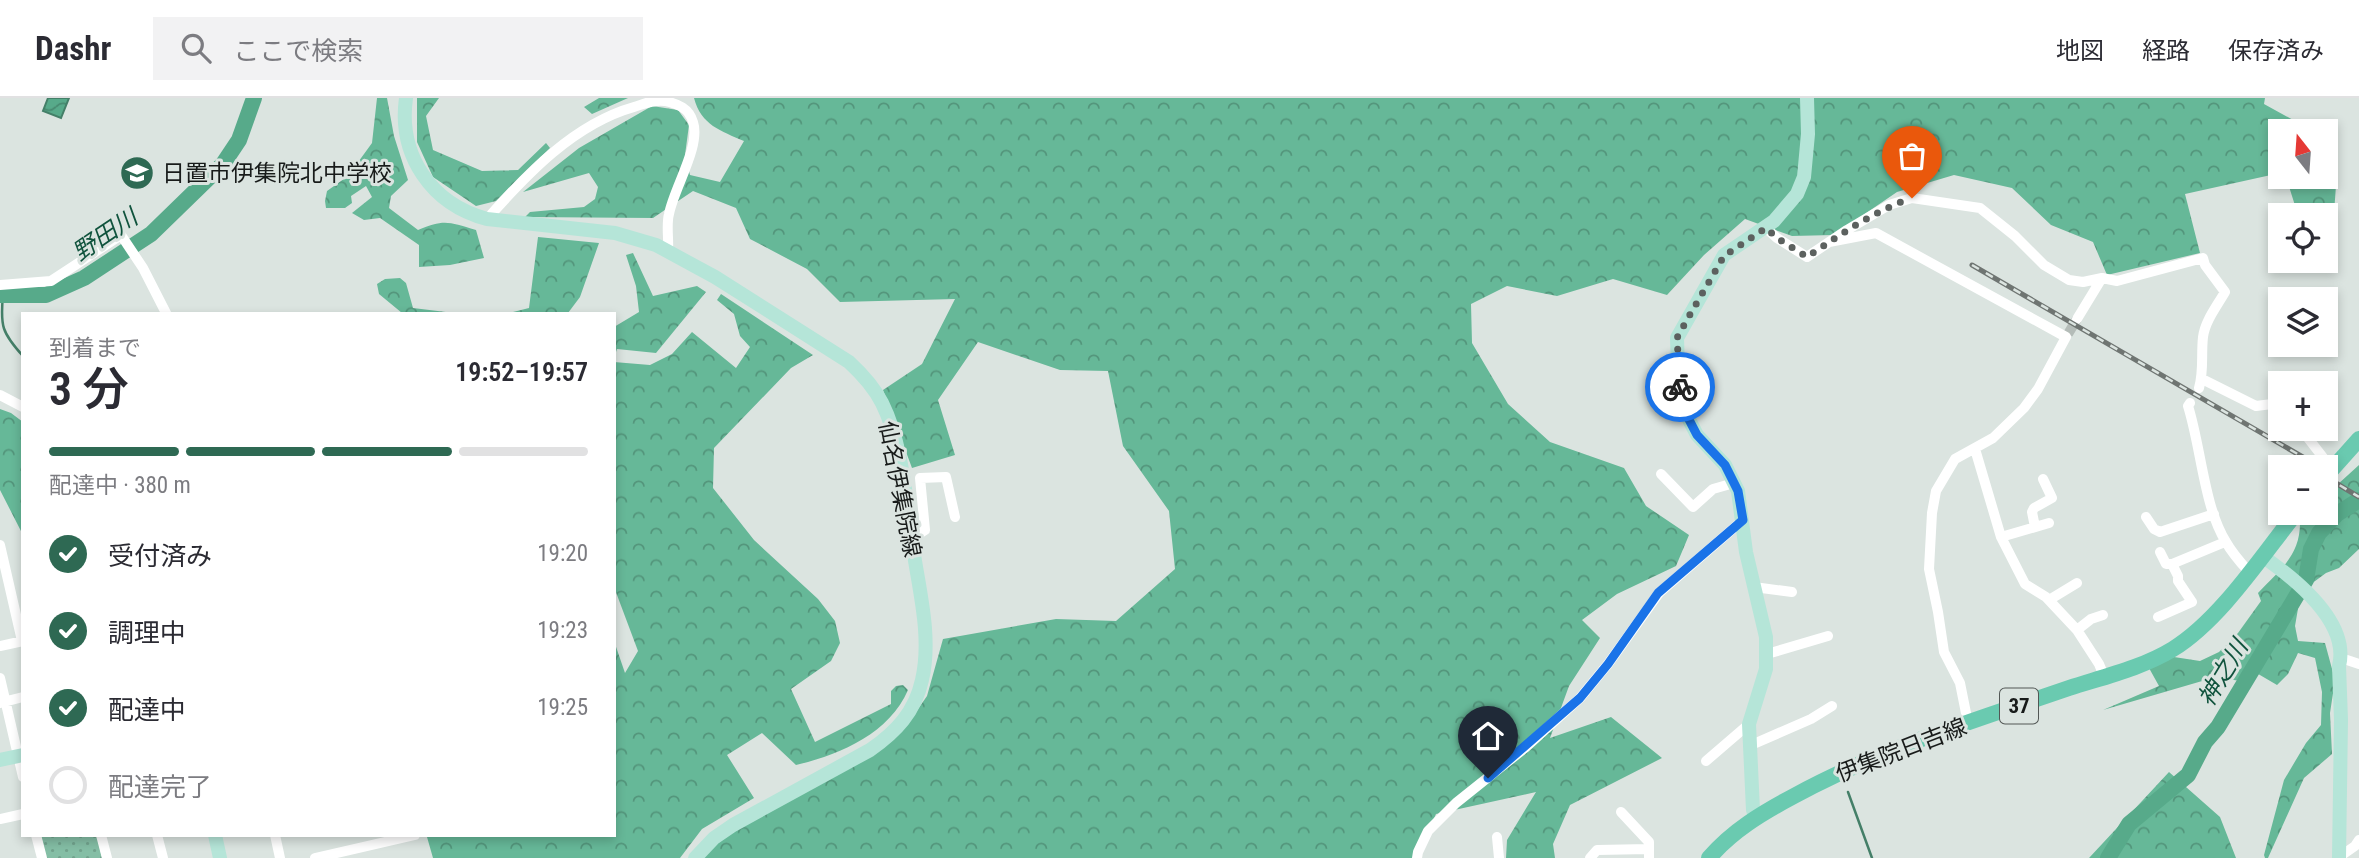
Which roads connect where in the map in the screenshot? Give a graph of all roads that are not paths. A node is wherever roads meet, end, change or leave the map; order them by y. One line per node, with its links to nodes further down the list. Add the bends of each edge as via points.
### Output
1 (406, 98): 3 (main road, 仙名伊集院線, via 405,134 421,174 449,202)
2 (1807, 98): 4 (main road, via 1804,177 1787,208)
3 (487, 219): 6 (main road, 仙名伊集院線, via 615,233); 6 (street, via 548,157 584,130 615,112 658,100 688,111 695,132 672,200)
4 (1766, 228): 5 (street, via 1807,257); 20 (main road, via 1724,256 1677,338 1684,410)
5 (1829, 242): 7 (street, via 1889,205 1912,198 1980,208 2069,280); 16 (street, via 1876,233 2067,336 2024,408)
6 (668, 251): 29 (main road, 仙名伊集院線, via 828,347 867,380 883,404 894,434)
7 (2102, 278): 10 (street); 13 (street, via 2116,281 2203,258 2225,292 2203,336 2201,383 2256,406)
8 (0, 285): 9 (street, via 51,281 121,235)
9 (165, 312)
10 (2077, 320)
11 (0, 395): 14 (street)
12 (2190, 403): 21 (street)
13 (2268, 404)
14 (21, 406)
15 (2359, 439): 17 (main road)
16 (1975, 449): 28 (street); 56 (street, via 1955,459 1936,491 1929,569 1944,652 1960,683)
17 (2338, 462)
18 (1661, 474): 20 (street, via 1693,507 1713,489)
19 (2043, 479): 27 (street, via 2052,498 2034,508)
20 (1734, 483): 24 (main road)
21 (2214, 514): 23 (street, via 2160,532); 30 (street)
22 (955, 517): 29 (street, via 946,477 920,478 925,530)
23 (2146, 517)
24 (1743, 520): 37 (main road); 83 (street, via 1658,593 1580,698 1428,831)
25 (2049, 523): 27 (street)
26 (2287, 525): 33 (main road, 伊集院日吉線 / 37)
27 (2035, 527): 28 (street)
28 (2001, 537): 40 (street, via 2025,583)
29 (911, 539): 82 (main road, 仙名伊集院線, via 926,649 922,681 906,717 870,750 733,825)
30 (2225, 542): 34 (street); 35 (street)
31 (0, 545): 38 (street)
32 (2160, 552): 34 (street, via 2166,564)
33 (2262, 556): 35 (main road, 伊集院日吉線 / 37); 49 (main road, via 2306,592 2331,620 2339,636)
34 (2172, 564): 42 (street, via 2192,602)
35 (2249, 572): 51 (main road, 伊集院日吉線 / 37, via 2193,635 2170,651)
36 (2077, 583): 40 (street)
37 (1754, 587): 39 (street); 48 (main road)
38 (4, 588): 45 (street)
39 (1792, 592)
40 (2049, 600): 43 (street)
41 (2103, 615): 43 (street)
42 (2158, 617)
43 (2077, 629): 51 (street)
44 (1828, 636): 48 (street)
45 (21, 638)
46 (21, 641): 47 (street)
47 (0, 646)
48 (1768, 654): 57 (main road)
49 (2341, 658): 50 (street); 87 (main road)
50 (2359, 664)
51 (2104, 677): 56 (main road, 伊集院日吉線 / 37)
52 (0, 678): 54 (street)
53 (21, 698): 54 (street)
54 (3, 702): 59 (street)
55 (1832, 706): 58 (street)
56 (1968, 723): 64 (main road, 伊集院日吉線 / 37, via 1856,764)
57 (1749, 724): 58 (main road); 61 (street)
58 (1749, 746): 64 (main road)
59 (20, 756): 60 (main road)
60 (0, 760)
61 (1706, 761)
62 (1621, 812): 75 (street, via 1649,842)
63 (21, 814): 65 (street)
64 (1756, 818): 86 (main road, 伊集院日吉線 / 37)
65 (0, 819)
66 (37, 837): 76 (street)
67 (102, 837): 77 (street)
68 (158, 837): 78 (street)
69 (215, 837): 79 (main road)
70 (275, 837): 80 (street)
71 (394, 837): 73 (street)
72 (1497, 837): 84 (street)
73 (374, 839): 81 (street)
74 (2359, 840): 87 (street)
75 (1649, 854): 85 (street, via 1597,850)
76 (42, 858)
77 (107, 858)
78 (163, 858)
79 (220, 858)
80 (280, 858)
81 (315, 858)
82 (695, 858)
83 (1417, 858)
84 (1499, 858)
85 (1590, 858)
86 (1709, 858)
87 (2339, 858)

